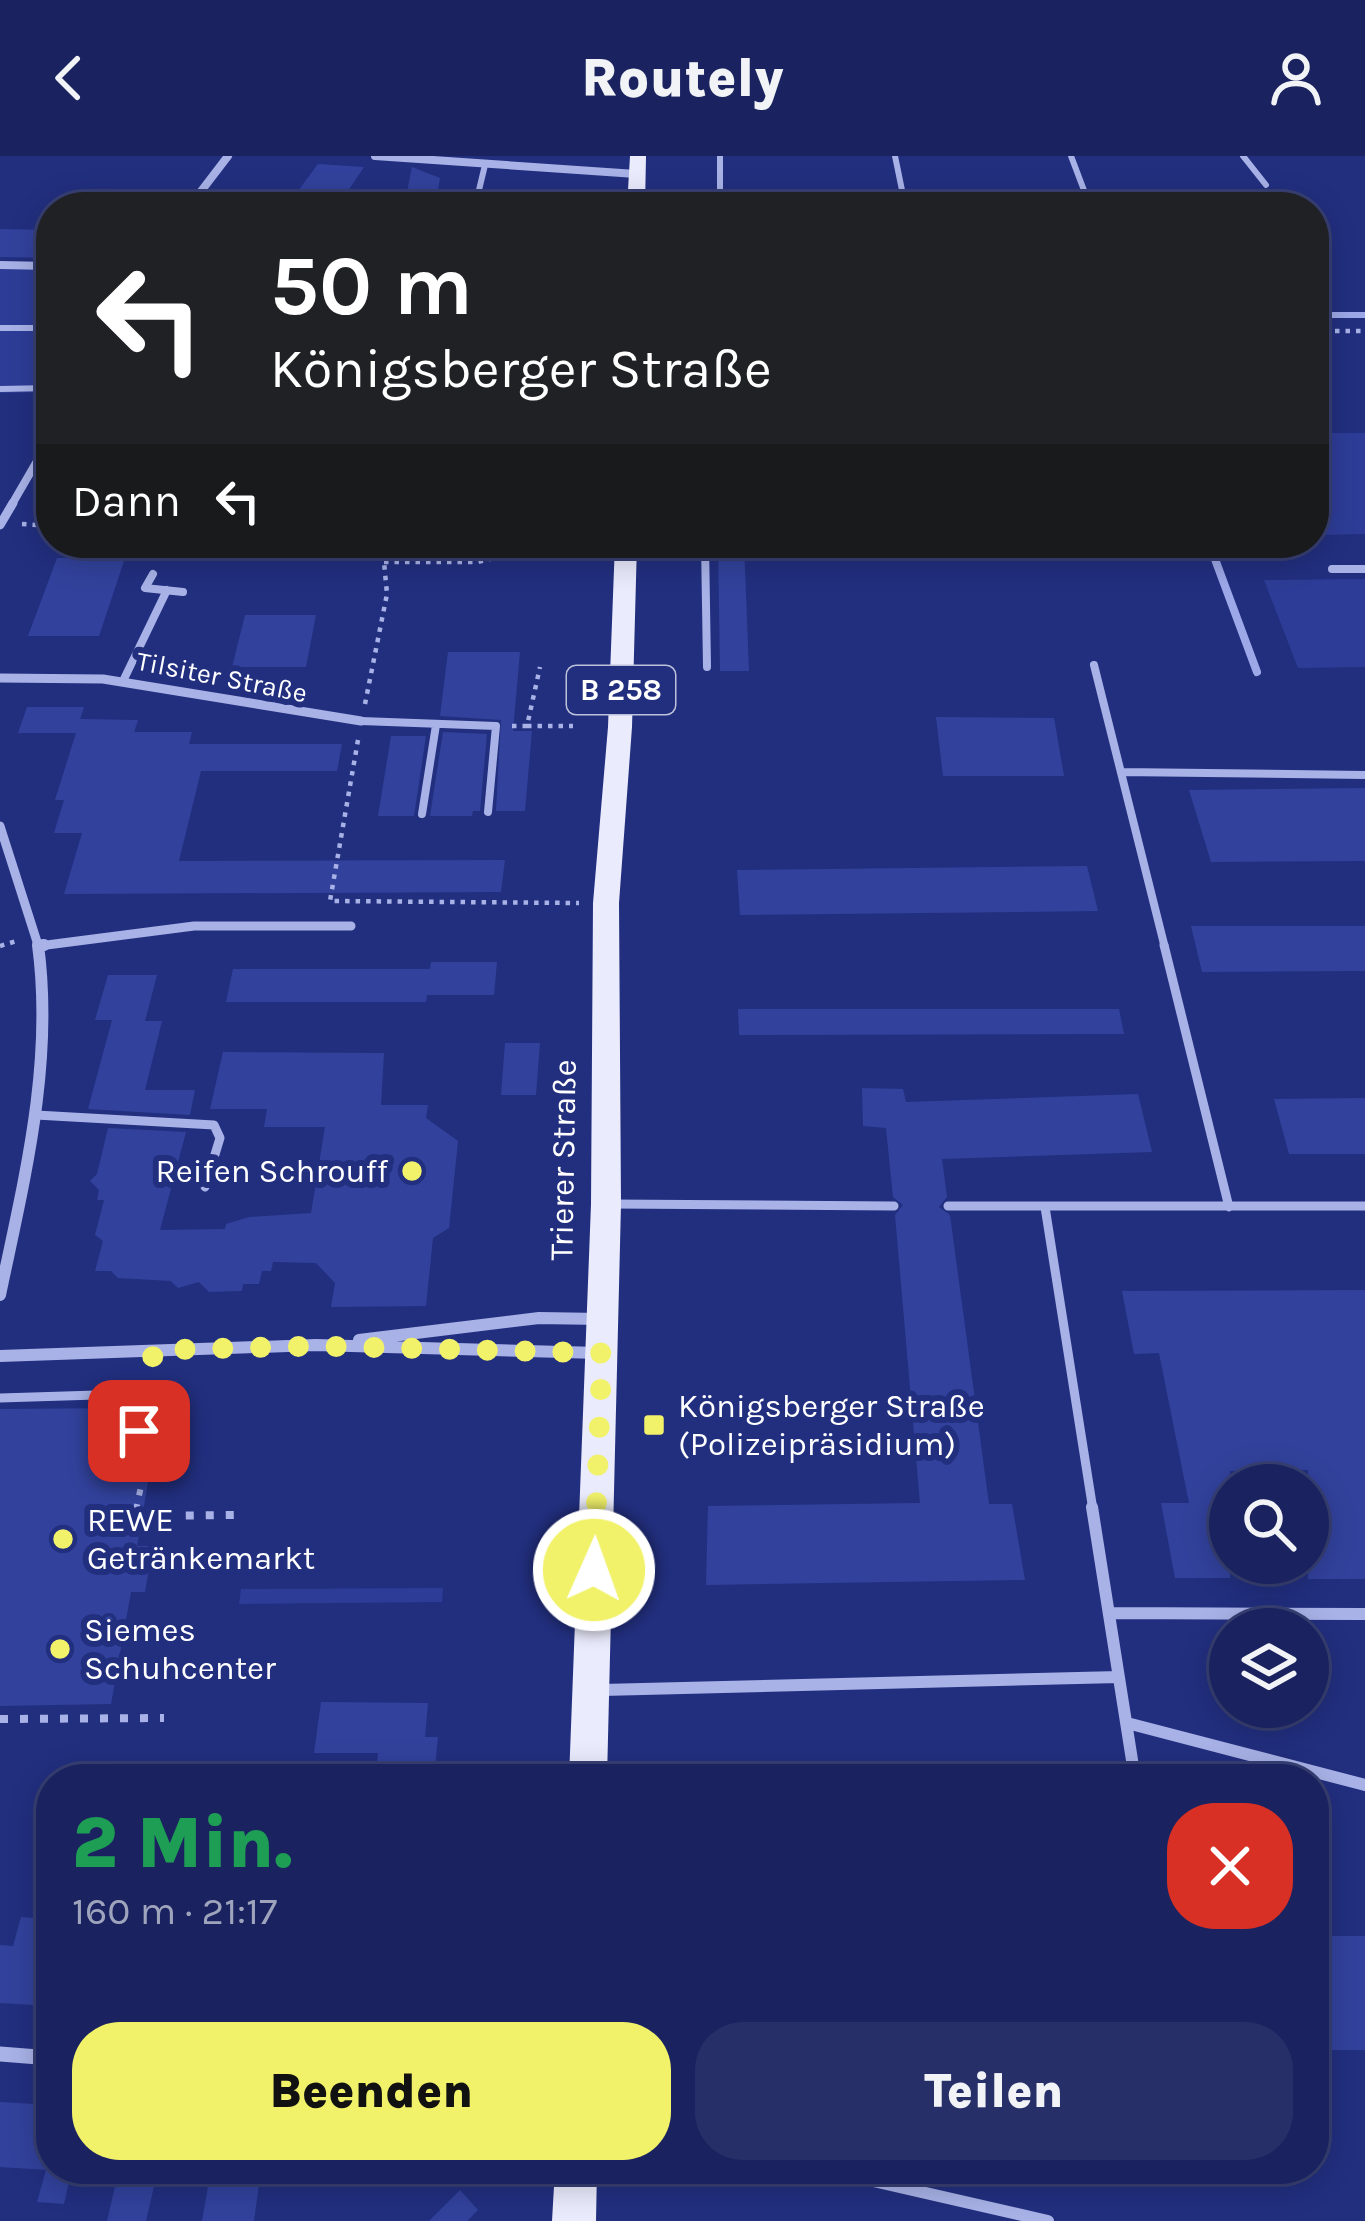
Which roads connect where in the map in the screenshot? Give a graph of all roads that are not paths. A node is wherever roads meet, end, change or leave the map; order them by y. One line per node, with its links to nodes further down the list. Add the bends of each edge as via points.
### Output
1 (228, 156): 12 (street)
2 (375, 156): 7 (street)
3 (720, 156): 14 (lane)
4 (895, 156): 15 (lane)
5 (1071, 156): 16 (lane)
6 (1243, 156): 11 (lane)
7 (425, 158): 8 (street)
8 (468, 160): 9 (street)
9 (485, 165): 10 (street); 13 (lane)
10 (637, 165)
11 (1267, 185)
12 (200, 192)
13 (482, 192)
14 (720, 192)
15 (902, 192)
16 (1084, 192)
17 (0, 265): 18 (street)
18 (36, 266)
19 (0, 328): 20 (lane)
20 (36, 328)
21 (36, 388): 22 (lane)
22 (0, 389)
23 (36, 463): 24 (street)
24 (0, 525)
25 (626, 558): 47 (main road, Trierer Straße / B 258, via 606,903)
26 (705, 558): 33 (lane)
27 (1365, 568): 28 (lane)
28 (1332, 569)
29 (153, 574): 30 (lane, via 145,588)
30 (167, 590): 31 (lane); 35 (lane)
31 (183, 592)
32 (1094, 665): 38 (lane)
33 (707, 667)
34 (0, 678): 35 (street, Tilsiter Straße, via 49,672)
35 (124, 679): 36 (street, Tilsiter Straße)
36 (362, 721): 37 (lane, Tilsiter Straße)
37 (436, 725): 40 (lane, Tilsiter Straße, via 496,726); 41 (lane)
38 (1121, 772): 39 (lane); 52 (lane)
39 (1365, 775)
40 (488, 812)
41 (422, 814)
42 (0, 826): 44 (street)
43 (351, 926): 44 (street, via 173,926)
44 (39, 946): 45 (street)
45 (36, 1115): 46 (lane, via 214,1125 220,1138); 53 (street)
46 (205, 1187)
47 (606, 1204): 48 (lane); 54 (main road, Trierer Straße / B 258)
48 (894, 1206)
49 (948, 1206): 51 (lane)
50 (1365, 1206): 52 (lane)
51 (1046, 1207): 52 (lane); 59 (lane)
52 (1229, 1207)
53 (0, 1295)
54 (602, 1336): 55 (street); 55 (street, via 538,1318); 62 (main road, Trierer Straße / B 258)
55 (316, 1346): 56 (street)
56 (0, 1356)
57 (129, 1394): 58 (lane)
58 (0, 1398)
59 (1109, 1613): 60 (lane); 61 (lane)
60 (1365, 1615)
61 (1119, 1677): 62 (lane); 63 (lane)
62 (590, 1691): 64 (main road, Trierer Straße / B 258)
63 (1127, 1723): 65 (lane); 66 (lane)
64 (588, 1764)
65 (1133, 1764)
66 (1284, 1764)
67 (1329, 1776): 68 (lane)
68 (1365, 1785)
69 (0, 2054): 70 (street)
70 (36, 2057)
71 (575, 2184): 73 (main road)
72 (886, 2184): 74 (lane)
73 (574, 2221)
74 (1048, 2221)

